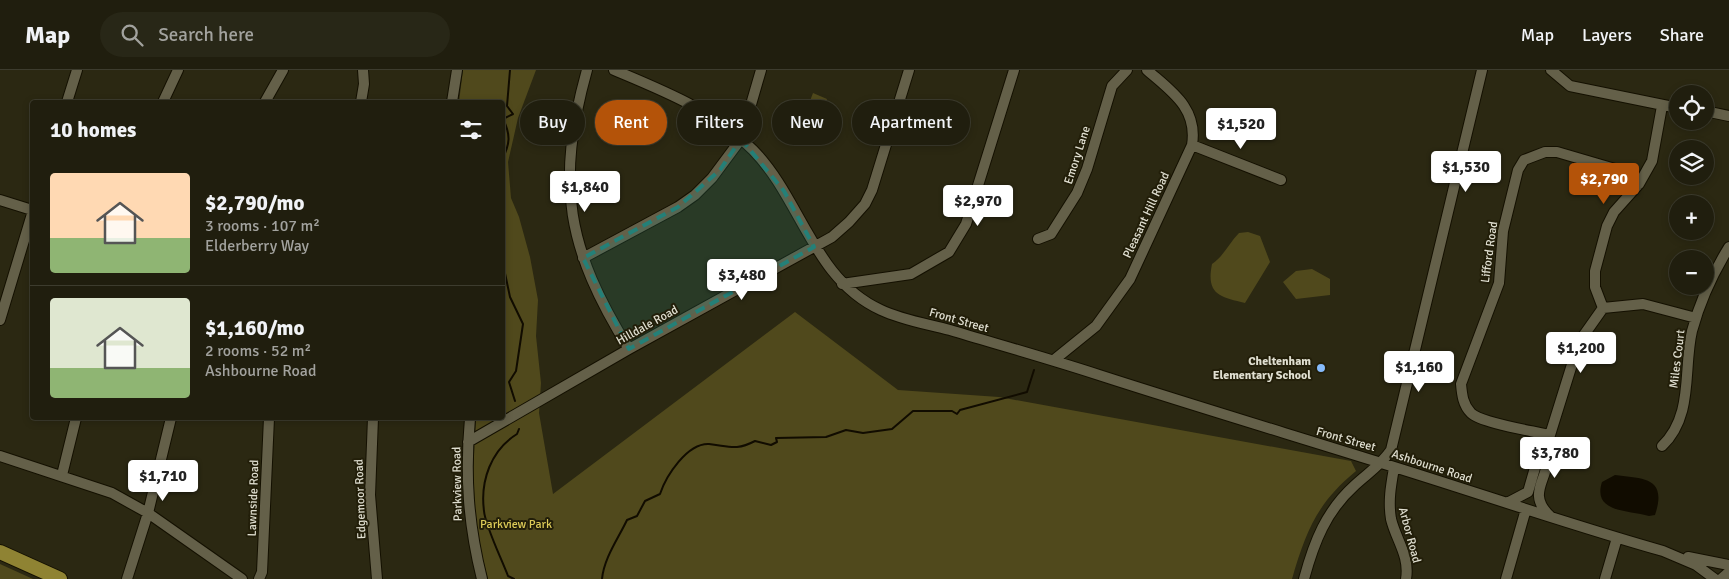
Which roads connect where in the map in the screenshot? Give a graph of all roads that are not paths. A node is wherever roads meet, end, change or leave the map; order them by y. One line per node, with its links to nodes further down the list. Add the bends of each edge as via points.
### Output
1 (77, 70): 16 (street)
2 (178, 70): 17 (street)
3 (284, 70): 18 (street)
4 (363, 70): 19 (street)
5 (457, 70): 20 (street)
6 (586, 70): 38 (street, via 575,115 569,167 572,215)
7 (614, 70): 21 (street, Front Street)
8 (761, 70): 22 (street)
9 (909, 70): 36 (street, Hilldale Road, via 865,204 849,222)
10 (1002, 70): 15 (street)
11 (1127, 70): 35 (street, Emory Lane, via 1112,86 1077,193 1051,234)
12 (1147, 70): 29 (street, Pleasant Hill Road, via 1184,104 1192,126)
13 (1482, 70): 55 (street, Ashbourne Road, via 1396,436)
14 (1552, 70): 23 (street, via 1570,86)
15 (1013, 74): 39 (street, via 966,224 948,252 911,274)
16 (67, 100)
17 (164, 100)
18 (266, 100)
19 (361, 100)
20 (452, 100)
21 (681, 100)
22 (752, 100)
23 (1662, 106): 24 (street); 31 (street, via 1652,161)
24 (1669, 107)
25 (1714, 113): 26 (street)
26 (1729, 116)
27 (737, 145): 38 (street, via 720,170 695,195)
28 (747, 145): 36 (street, Front Street, via 784,191)
29 (1192, 145): 30 (street); 44 (street, Pleasant Hill Road, via 1130,279 1096,326)
30 (1282, 180)
31 (1639, 184): 40 (street, via 1614,212 1607,226 1595,271); 50 (street, Lifford Road, via 1615,168 1557,152 1533,155 1524,160 1518,170 1503,231 1499,283 1461,384 1462,399 1471,414)
32 (0, 200): 33 (street)
33 (30, 211)
34 (30, 219): 42 (street)
35 (1038, 239)
36 (814, 247): 39 (street, Front Street); 43 (street, Hilldale Road)
37 (1729, 247): 41 (street, Miles Court)
38 (583, 258): 43 (street, via 592,283)
39 (842, 284): 44 (street, Front Street, via 883,311)
40 (1603, 308): 41 (street, via 1643,304); 50 (street, via 1579,342)
41 (1696, 318): 52 (street, Miles Court, via 1688,352 1683,411 1674,434)
42 (0, 320)
43 (629, 349): 51 (street, Hilldale Road)
44 (1054, 360): 55 (street, Front Street)
45 (76, 420): 57 (street)
46 (171, 420): 60 (street)
47 (268, 420): 70 (street, Lawnside Road, via 262,572)
48 (373, 420): 71 (street, Edgemoor Road, via 370,495)
49 (470, 420): 51 (street, Parkview Road)
50 (1549, 435): 53 (street)
51 (468, 442): 72 (street, Parkview Road, via 470,524)
52 (1662, 446)
53 (1545, 451): 58 (street, via 1539,454 1528,492); 61 (street, via 1548,458 1538,501)
54 (0, 456): 57 (street)
55 (1382, 463): 56 (street, Ashbourne Road); 73 (street, via 1356,483 1328,515)
56 (1394, 468): 58 (street, Ashbourne Road); 74 (street, Arbor Road, via 1390,513 1405,554)
57 (62, 476): 60 (street, via 112,493)
58 (1507, 503): 59 (street, Ashbourne Road)
59 (1526, 509): 61 (street, Ashbourne Road); 75 (street)
60 (148, 513): 68 (street); 69 (street)
61 (1553, 518): 62 (street, Ashbourne Road)
62 (1617, 538): 64 (street, Ashbourne Road); 76 (street)
63 (0, 552): 67 (main road)
64 (1675, 555): 65 (street); 77 (street, Ashbourne Road)
65 (1729, 565)
66 (1729, 572): 78 (street)
67 (60, 579)
68 (127, 579)
69 (242, 579)
70 (259, 579)
71 (377, 579)
72 (482, 579)
73 (1304, 579)
74 (1406, 579)
75 (1506, 579)
76 (1605, 579)
77 (1715, 579)
78 (1721, 579)

